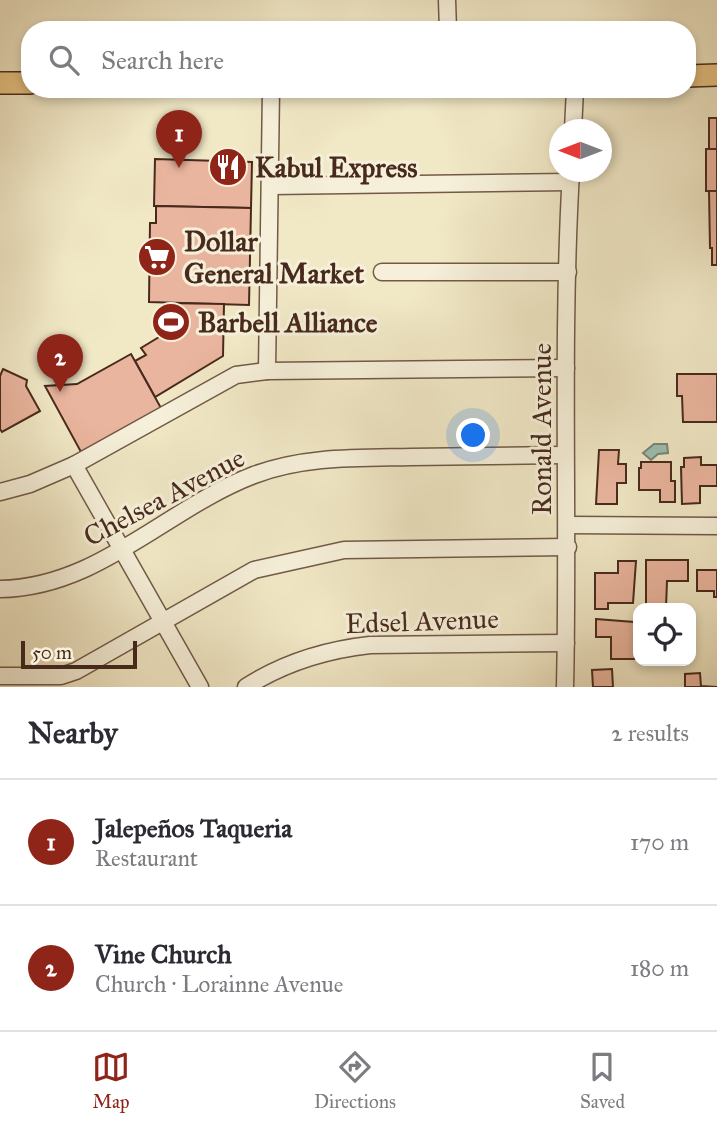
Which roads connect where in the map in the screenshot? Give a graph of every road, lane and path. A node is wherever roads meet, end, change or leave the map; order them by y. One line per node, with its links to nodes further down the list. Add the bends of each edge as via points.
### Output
1 (447, 0): 2 (street)
2 (448, 21)
3 (717, 75): 4 (main road)
4 (696, 76)
5 (0, 83): 6 (main road)
6 (21, 83)
7 (271, 98): 12 (street)
8 (575, 98): 9 (street)
9 (574, 119)
10 (549, 178): 12 (street)
11 (570, 182): 14 (street, Ronald Avenue)
12 (271, 186): 16 (street)
13 (382, 272): 14 (street)
14 (568, 272): 15 (street, Ronald Avenue)
15 (566, 368): 16 (street); 17 (street, Ronald Avenue)
16 (267, 371): 18 (street, via 236,375)
17 (565, 455): 20 (street, Ronald Avenue); 23 (street, Chelsea Avenue, via 338,458 284,466 223,488)
18 (74, 465): 19 (street); 23 (street)
19 (0, 492)
20 (568, 525): 21 (street); 22 (street, Ronald Avenue)
21 (717, 526)
22 (568, 547): 25 (street, via 344,550 254,569); 26 (street, Ronald Avenue)
23 (121, 550): 24 (street, Chelsea Avenue, via 72,575); 25 (street)
24 (0, 589)
25 (163, 622): 27 (street, via 61,676); 28 (street)
26 (566, 643): 29 (street, Edsel Avenue, via 345,648 281,667); 30 (street, Ronald Avenue)
27 (0, 676)
28 (200, 687)
29 (246, 687)
30 (565, 687)

